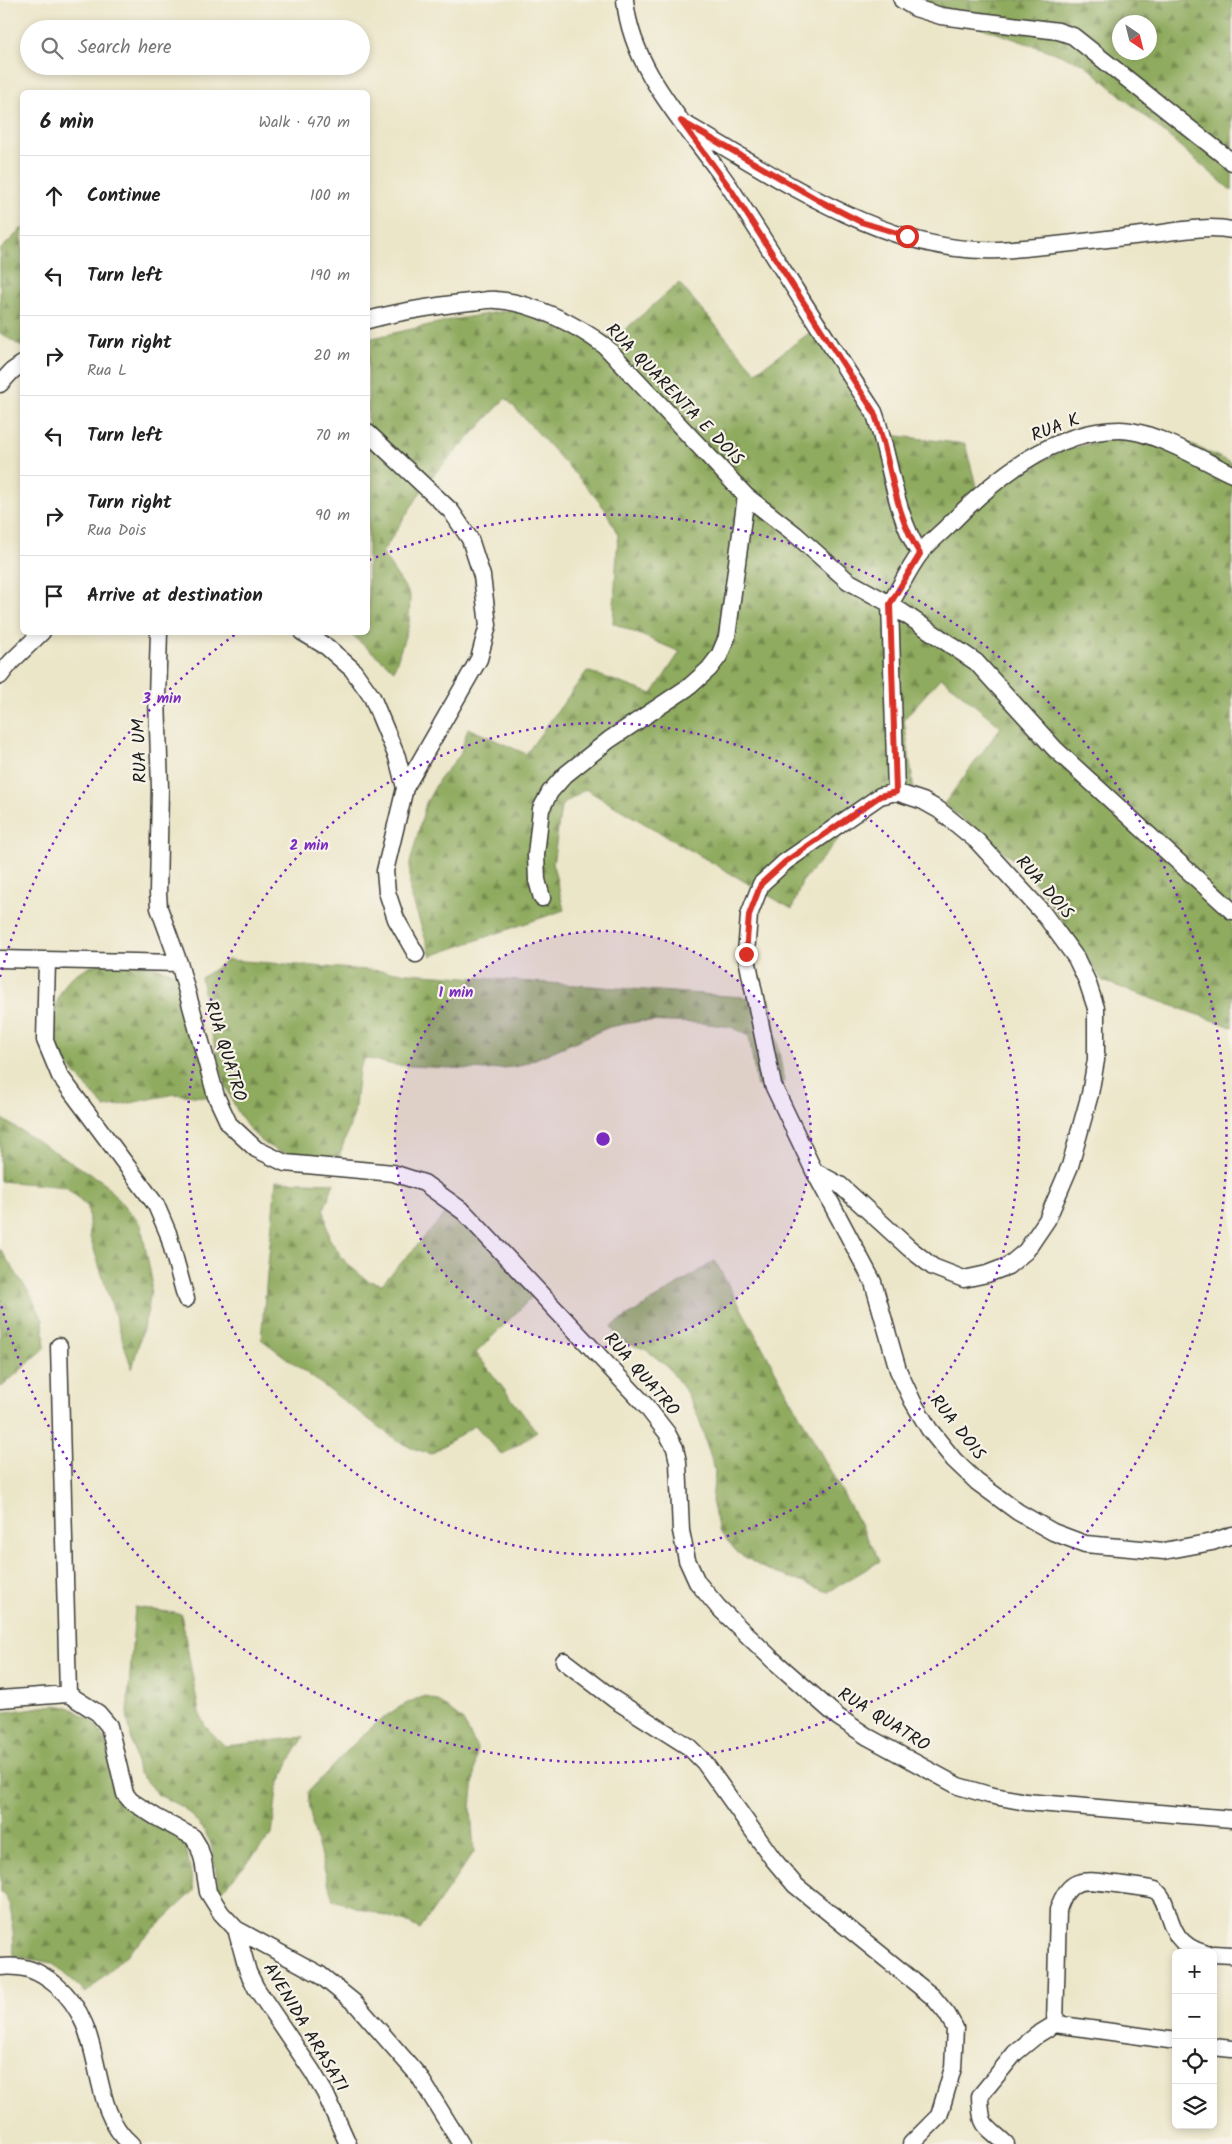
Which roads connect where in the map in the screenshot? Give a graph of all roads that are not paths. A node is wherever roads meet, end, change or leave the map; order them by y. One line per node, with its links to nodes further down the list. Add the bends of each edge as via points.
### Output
1 (625, 0): 3 (street, via 636,43 648,69)
2 (902, 0): 4 (street, via 941,16 1058,31 1073,36)
3 (681, 121): 5 (street, via 861,222 933,245 960,250 998,250 1213,228); 12 (street, via 724,178 874,412 905,525)
4 (1232, 162)
5 (1232, 230)
6 (370, 320): 11 (street, RUA QUARENTA E DOIS, via 400,312 496,300 551,315 605,346)
7 (20, 365): 8 (street)
8 (0, 384)
9 (370, 434): 18 (street, via 451,511 470,539 482,576 488,625 479,659)
10 (1232, 474): 12 (street, RUA K, via 1147,434 1120,430 1068,440 1004,474)
11 (746, 496): 13 (street, RUA QUARENTA E DOIS, via 848,581); 21 (street, via 727,637 719,656 690,686 608,740 565,775 550,792 542,809 536,855)
12 (920, 554): 13 (street, RUA K)
13 (890, 604): 19 (street); 22 (street, RUA QUARENTA E DOIS, via 976,662 1055,749)
14 (39, 635): 17 (street)
15 (159, 635): 20 (street, RUA UM)
16 (307, 635): 18 (street, via 352,669 372,697 397,756)
17 (0, 676)
18 (405, 788): 23 (street, via 385,871 387,892 396,919)
19 (896, 792): 27 (street, RUA DOIS, via 880,796 785,862 761,884 749,915 746,954 773,1085); 27 (street, RUA DOIS, via 939,810 977,840 1043,913 1076,958 1096,1008 1096,1060 1090,1094 1070,1166 1047,1220 1026,1251 1008,1266 987,1274 964,1279 933,1267 840,1185)
20 (158, 869): 26 (street, RUA QUATRO, via 159,908)
21 (542, 898)
22 (1232, 912)
23 (416, 954)
24 (0, 959): 25 (street)
25 (47, 961): 26 (street); 28 (street, via 45,1040 52,1061 156,1205 168,1233)
26 (179, 963): 34 (street, RUA QUATRO, via 216,1096 229,1124 256,1149 276,1160 409,1177 424,1182 464,1212 646,1406 667,1433 678,1462 681,1531 687,1560 697,1582 772,1659 838,1717 958,1786 989,1795 1026,1802)
27 (814, 1171): 30 (street, RUA DOIS, via 873,1282 898,1370 913,1402 954,1460 977,1482 1018,1512 1053,1532 1086,1544 1164,1551)
28 (186, 1299)
29 (59, 1346): 32 (street)
30 (1232, 1535)
31 (564, 1660): 47 (street, via 615,1700 689,1747 715,1775 795,1885 933,1997 947,2014 955,2028 956,2042 951,2076 939,2116)
32 (68, 1694): 33 (street); 35 (street, via 98,1713 109,1726 121,1782 131,1801 193,1837 203,1860 208,1892)
33 (0, 1700)
34 (1232, 1819)
35 (236, 1929): 45 (street, AVENIDA ARASATI, via 256,1988 325,2093); 46 (street, via 319,1974 356,2004 419,2076)
36 (1194, 1949): 40 (street, via 1172,1927 1162,1896 1155,1890 1086,1880 1072,1886 1063,1894 1058,1910)
37 (1217, 1954): 38 (street)
38 (1232, 1956)
39 (0, 1966): 44 (street, via 17,1966 42,1973 78,2008 87,2028 113,2120)
40 (1055, 2024): 41 (street); 48 (street, via 1015,2053 980,2096 981,2118 988,2129)
41 (1172, 2040)
42 (1217, 2047): 43 (street)
43 (1232, 2049)
44 (131, 2144)
45 (348, 2144)
46 (461, 2144)
47 (911, 2144)
48 (1006, 2144)

